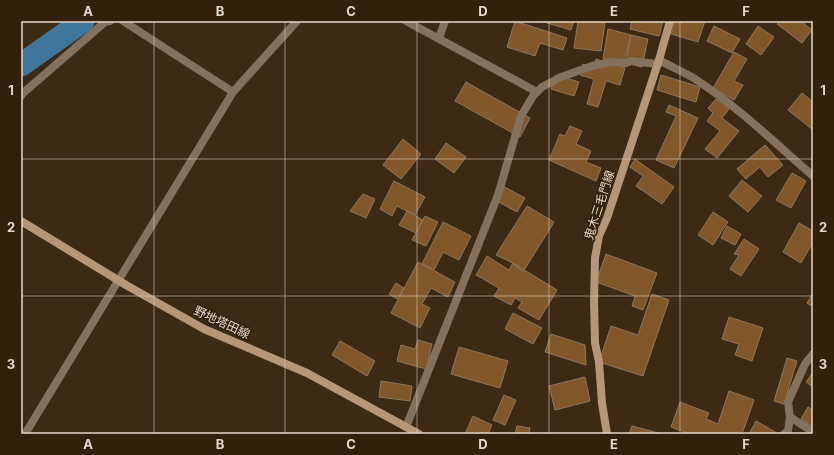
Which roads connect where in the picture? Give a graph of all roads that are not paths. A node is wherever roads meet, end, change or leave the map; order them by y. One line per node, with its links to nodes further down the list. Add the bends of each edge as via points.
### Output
1 (110, 21): 11 (street, via 105,22)
2 (124, 21): 9 (street)
3 (296, 21): 9 (street)
4 (406, 21): 7 (street)
5 (445, 21): 7 (street)
6 (670, 21): 8 (main road, 鬼木三毛門線)
7 (439, 38): 10 (street)
8 (658, 62): 10 (street, via 612,62 592,66 561,77); 12 (street, via 691,77 714,93); 21 (main road, 鬼木三毛門線, via 599,236 595,258 595,343)
9 (233, 92): 14 (street)
10 (537, 92): 17 (street, via 521,116 498,195)
11 (21, 96)
12 (813, 176)
13 (21, 221): 14 (main road, 野地塔田線)
14 (119, 281): 17 (main road, 野地塔田線, via 204,329 307,373); 19 (street)
15 (813, 354): 16 (street, via 805,364 788,402)
16 (790, 417): 18 (street); 22 (street, via 788,431)
17 (406, 427): 20 (main road, 野地塔田線)
18 (813, 432)
19 (25, 434)
20 (418, 434)
21 (607, 434)
22 (784, 434)

